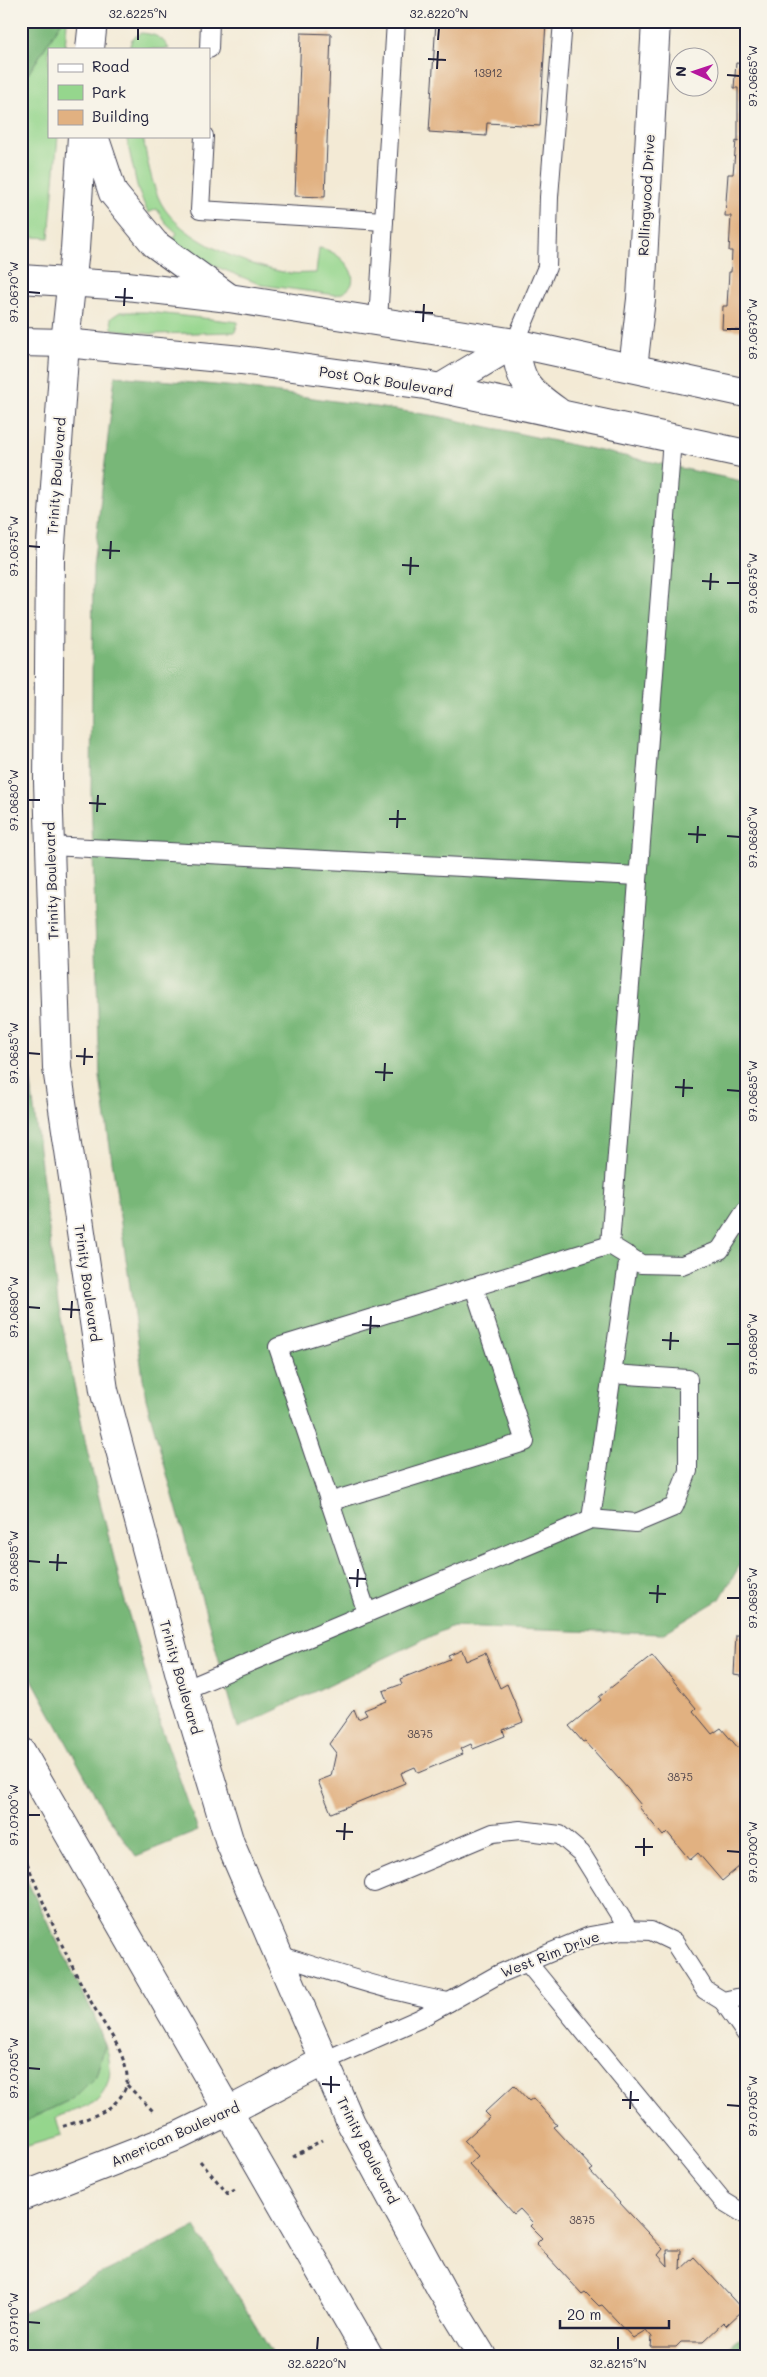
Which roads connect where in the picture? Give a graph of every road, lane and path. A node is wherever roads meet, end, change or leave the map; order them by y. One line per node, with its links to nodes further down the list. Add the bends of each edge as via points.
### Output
1 (93, 21): 6 (main road)
2 (210, 21): 7 (lane)
3 (396, 21): 11 (lane)
4 (563, 21): 17 (lane, via 549,197 547,267)
5 (656, 21): 19 (main road, Rollingwood Drive, via 641,299)
6 (90, 48)
7 (209, 48)
8 (82, 138): 13 (main road, Trinity Boulevard)
9 (95, 138): 14 (main road, via 113,193 155,244)
10 (204, 138): 11 (lane, via 200,210)
11 (384, 222): 15 (lane)
12 (21, 279): 13 (main road)
13 (71, 282): 14 (main road); 18 (main road, Trinity Boulevard)
14 (229, 298): 15 (main road)
15 (378, 321): 17 (main road)
16 (21, 342): 18 (main road, Post Oak Boulevard)
17 (515, 342): 19 (main road); 20 (main road); 22 (main road, via 518,368 532,394)
18 (65, 343): 20 (main road, Post Oak Boulevard, via 241,360); 25 (main road, Trinity Boulevard, via 50,558)
19 (633, 368): 21 (main road)
20 (440, 388): 22 (main road, Post Oak Boulevard)
21 (746, 393)
22 (562, 415): 23 (main road, Post Oak Boulevard)
23 (672, 438): 24 (main road, Post Oak Boulevard); 26 (lane)
24 (746, 454)
25 (50, 846): 26 (lane); 35 (main road, Trinity Boulevard, via 57,1068 104,1390)
26 (638, 876): 28 (lane)
27 (746, 1210): 29 (lane, via 720,1250 682,1265 642,1264)
28 (610, 1245): 29 (lane); 30 (lane)
29 (629, 1256): 31 (lane)
30 (474, 1287): 32 (lane, via 278,1347); 32 (lane, via 525,1442)
31 (612, 1374): 33 (lane); 33 (lane, via 688,1379 688,1471 674,1507 636,1523)
32 (329, 1502): 34 (lane)
33 (592, 1519): 34 (lane)
34 (366, 1613): 35 (lane)
35 (184, 1690): 40 (main road, Trinity Boulevard, via 230,1842)
36 (21, 1751): 47 (main road)
37 (21, 1848): 49 (path, via 58,1941 87,1998 117,2043 125,2065 127,2085 117,2101 102,2112)
38 (374, 1883): 39 (lane, via 493,1834 520,1830 560,1836 581,1853)
39 (629, 1930): 41 (lane, West Rim Drive, via 590,1936); 43 (lane, West Rim Drive, via 651,1931 674,1942 705,1990)
40 (279, 1955): 44 (lane, via 362,1982); 46 (main road, Trinity Boulevard)
41 (527, 1962): 44 (lane, West Rim Drive, via 498,1974); 53 (lane, via 723,2201)
42 (746, 1996): 43 (lane)
43 (722, 2001): 45 (lane, West Rim Drive)
44 (449, 2002): 46 (lane, West Rim Drive, via 419,2019)
45 (746, 2034)
46 (324, 2061): 47 (main road, American Boulevard); 48 (main road, Trinity Boulevard)
47 (227, 2112): 50 (main road); 52 (main road, American Boulevard, via 118,2160)
48 (351, 2123): 50 (path); 55 (main road, Trinity Boulevard, via 440,2289)
49 (61, 2127)
50 (263, 2175): 51 (path); 54 (main road)
51 (228, 2194)
52 (21, 2197)
53 (746, 2215)
54 (369, 2356)
55 (482, 2356)

